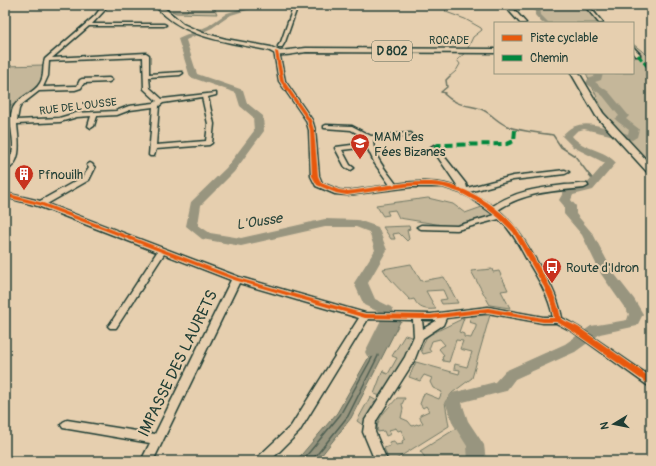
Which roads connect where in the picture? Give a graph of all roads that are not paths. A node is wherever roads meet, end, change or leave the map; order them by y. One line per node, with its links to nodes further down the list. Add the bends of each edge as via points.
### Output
1 (105, 5): 8 (street)
2 (157, 5): 10 (main road, D 802, via 176,22 198,33 225,41)
3 (296, 5): 10 (street)
4 (507, 5): 6 (main road)
5 (586, 6): 7 (street)
6 (521, 22)
7 (600, 22)
8 (88, 25): 9 (street); 14 (street)
9 (164, 26)
10 (282, 49): 12 (main road, ROCADE / D 802); 38 (street, via 282,80 309,120 315,176 319,184 347,193)
11 (634, 50): 13 (street)
12 (494, 51)
13 (638, 55)
14 (47, 60): 17 (street, via 146,55); 19 (street, via 45,79)
15 (180, 73): 17 (street)
16 (576, 74): 35 (main road, via 599,114)
17 (146, 76): 22 (street, via 147,89)
18 (108, 80): 19 (street, via 85,81 75,88)
19 (39, 89): 24 (street, via 16,108)
20 (214, 94): 21 (street, RUE DE L'OUSSE)
21 (205, 96): 22 (street, RUE DE L'OUSSE); 29 (street, via 211,124 209,143)
22 (158, 103): 23 (street, RUE DE L'OUSSE, via 129,108 117,113); 29 (street)
23 (95, 114): 24 (street, RUE DE L'OUSSE, via 76,115 60,120); 25 (street)
24 (14, 122): 34 (street, via 15,159)
25 (91, 126)
26 (326, 127): 28 (street, via 352,128)
27 (409, 134): 28 (street)
28 (370, 141): 33 (street, via 338,148 347,166); 38 (street, via 375,158)
29 (153, 147): 31 (street)
30 (434, 147): 39 (street, via 463,186)
31 (152, 155)
32 (90, 165): 41 (street, via 92,168 86,178)
33 (351, 168)
34 (5, 169)
35 (651, 171)
36 (565, 172): 39 (street, via 513,178)
37 (584, 186): 42 (street, via 523,194)
38 (395, 188): 39 (street, via 434,184)
39 (463, 191): 42 (street)
40 (5, 195): 41 (street)
41 (41, 204): 45 (street)
42 (493, 210): 43 (street)
43 (500, 216): 44 (street, via 457,228); 50 (street, via 517,234 550,290)
44 (421, 227)
45 (162, 252): 46 (street); 51 (street)
46 (236, 279): 47 (street); 55 (street, IMPASSE DES LAURETS)
47 (365, 316): 49 (street); 57 (street, via 295,429)
48 (442, 316): 49 (street); 50 (street, via 488,310 543,320); 52 (street, via 440,323)
49 (417, 317): 52 (street)
50 (558, 320): 53 (street)
51 (113, 326)
52 (419, 336): 58 (street, via 406,366 371,420 369,432)
53 (651, 382)
54 (67, 425): 55 (street)
55 (157, 439): 56 (street, IMPASSE DES LAURETS)
56 (147, 461)
57 (262, 461)
58 (381, 461)

